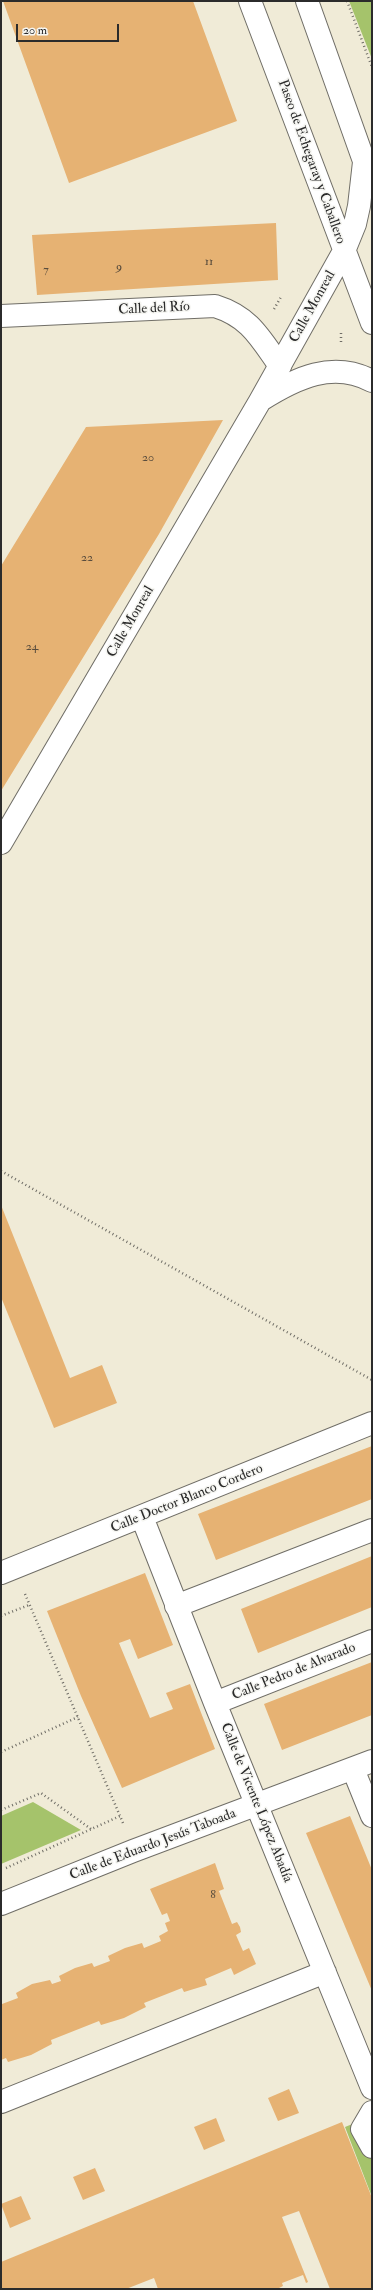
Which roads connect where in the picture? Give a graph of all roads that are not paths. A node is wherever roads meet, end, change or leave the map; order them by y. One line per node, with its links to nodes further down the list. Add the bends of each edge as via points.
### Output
1 (250, 1): 5 (street, Paseo de Echegaray y Caballero)
2 (307, 1): 3 (street)
3 (364, 162): 4 (street); 5 (street, Calle Monreal, via 355,224)
4 (372, 183)
5 (344, 251): 7 (street, Paseo de Echegaray y Caballero); 8 (street, Calle Monreal)
6 (1, 316): 8 (street, Calle del Río, via 215,306 244,319)
7 (372, 323)
8 (280, 366): 10 (street, Calle Monreal)
9 (372, 381): 10 (street, Calle Monreal, via 342,372 319,372 291,382)
10 (260, 401): 11 (street, Calle Monreal)
11 (1, 843)
12 (372, 1423): 13 (street, Calle Doctor Blanco Cordero)
13 (142, 1517): 15 (street, Calle Doctor Blanco Cordero); 16 (street, Calle de Vicente López Abadía)
14 (372, 1530): 16 (street)
15 (7, 1571)
16 (176, 1606): 18 (street, Calle de Vicente López Abadía)
17 (372, 1641): 18 (street, Calle Pedro de Alvarado)
18 (215, 1703): 20 (street, Calle de Vicente López Abadía)
19 (363, 1765): 20 (street, Calle de Eduardo Jesús Taboada); 21 (street)
20 (257, 1805): 22 (street, Calle de Eduardo Jesús Taboada); 23 (street, Calle de Vicente López Abadía)
21 (372, 1816)
22 (1, 1904)
23 (325, 1972): 24 (street, Calle de Vicente López Abadía); 25 (street)
24 (372, 2088)
25 (1, 2102)
26 (372, 2112): 27 (street, via 362,2129)
27 (372, 2147)

